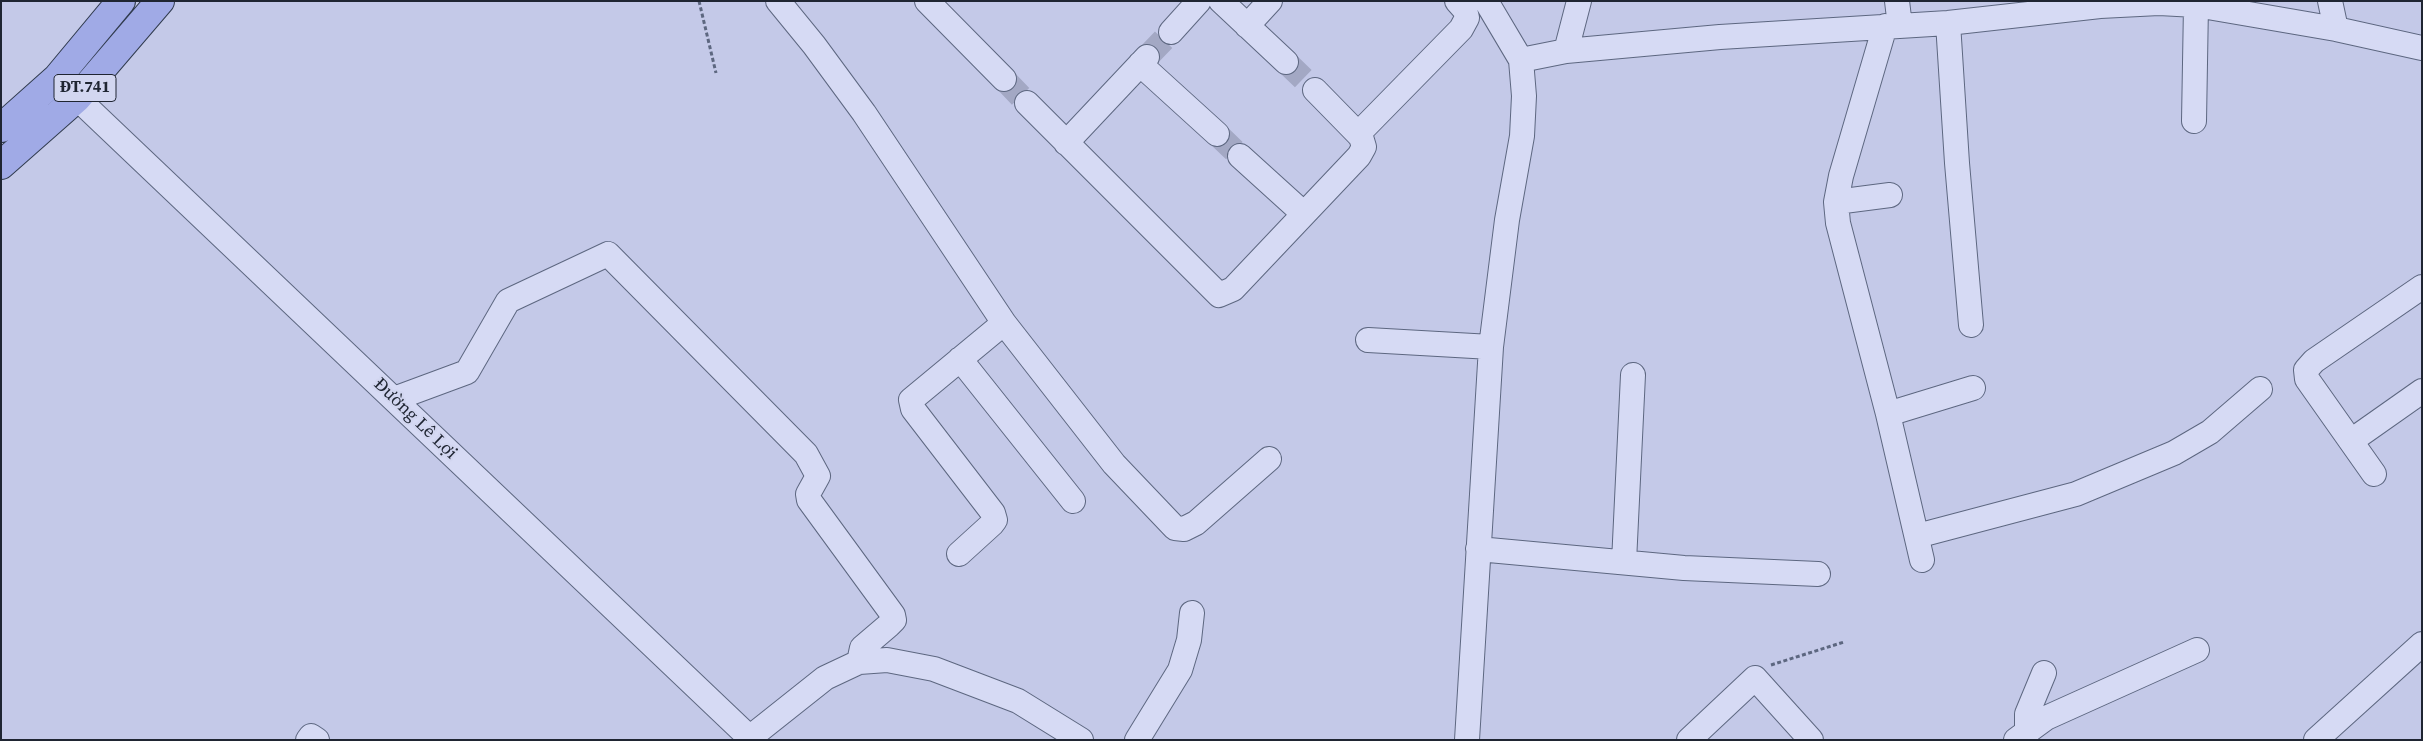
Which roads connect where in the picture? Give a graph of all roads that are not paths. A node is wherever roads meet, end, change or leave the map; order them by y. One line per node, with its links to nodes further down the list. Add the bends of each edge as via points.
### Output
1 (121, 1): 24 (main road, ĐT.741)
2 (160, 1): 27 (main road, ĐT.741)
3 (778, 1): 40 (street, via 864,113)
4 (926, 1): 25 (street)
5 (1200, 1): 19 (street)
6 (1221, 1): 16 (street)
7 (1270, 1): 16 (street)
8 (1457, 1): 32 (street, via 1467,18 1461,29)
9 (1486, 1): 22 (street)
10 (1579, 1): 21 (street)
11 (1897, 1): 17 (street)
12 (2330, 1): 18 (street)
13 (2196, 5): 14 (street, via 2158,3); 18 (street); 29 (street)
14 (2010, 9): 15 (street)
15 (1948, 23): 17 (street); 41 (street)
16 (1247, 26): 23 (street)
17 (1892, 26): 21 (street); 37 (street, via 1841,176)
18 (2336, 29): 20 (street)
19 (1170, 32)
20 (2422, 48)
21 (1566, 51): 22 (street)
22 (1521, 60): 43 (street, via 1524,96 1522,136 1507,220)
23 (1286, 62)
24 (57, 78): 27 (main road); 30 (main road, ĐT.741)
25 (1004, 79)
26 (1316, 90): 32 (street)
27 (77, 98): 35 (main road, ĐT.741); 49 (street, Đường Lê Lợi)
28 (1027, 103): 33 (street)
29 (2194, 121)
30 (1, 128)
31 (1217, 134): 33 (street, via 1144,60)
32 (1358, 134): 38 (street, via 1364,147 1359,156)
33 (1066, 143): 38 (street, via 1219,295 1233,289)
34 (1240, 156): 38 (street)
35 (1, 165)
36 (1890, 195): 37 (street)
37 (1836, 202): 50 (street, via 1848,264)
38 (1304, 214)
39 (2422, 287): 51 (street, via 2314,361 2306,370 2307,379)
40 (1004, 323): 44 (street); 52 (street, via 1114,464 1175,528 1184,529 1196,523)
41 (1972, 325)
42 (1368, 340): 43 (street)
43 (1491, 347): 56 (street)
44 (960, 359): 54 (street); 57 (street, via 911,400 914,409 994,513 992,524)
45 (1633, 375): 59 (street)
46 (1973, 388): 50 (street)
47 (2260, 389): 55 (street, via 2210,432 2174,452 2076,494)
48 (2422, 391): 51 (street)
49 (394, 400): 64 (street, via 467,372 508,301 608,254 806,454 818,474 808,494 809,500 894,620 862,648); 67 (street, Đường Lê Lợi)
50 (1888, 414): 55 (street)
51 (2351, 441): 53 (street)
52 (1269, 459)
53 (2374, 474)
54 (1073, 501)
55 (1917, 536): 58 (street)
56 (1478, 549): 59 (street); 72 (street)
57 (959, 554)
58 (1922, 560)
59 (1624, 562): 60 (street)
60 (1818, 574)
61 (1192, 613): 71 (street, via 1189,640 1180,670)
62 (2422, 644): 75 (street)
63 (2197, 650): 66 (street, via 2046,718)
64 (858, 662): 67 (street, via 825,678); 70 (street, via 886,660 934,669 1018,701)
65 (2044, 673): 66 (street, via 2033,694)
66 (2021, 735)
67 (750, 739)
68 (308, 740): 69 (street, via 310,736)
69 (317, 740)
70 (1081, 740)
71 (1137, 740)
72 (1467, 740)
73 (1689, 740): 74 (street, via 1755,678)
74 (1811, 740)
75 (2316, 740)

